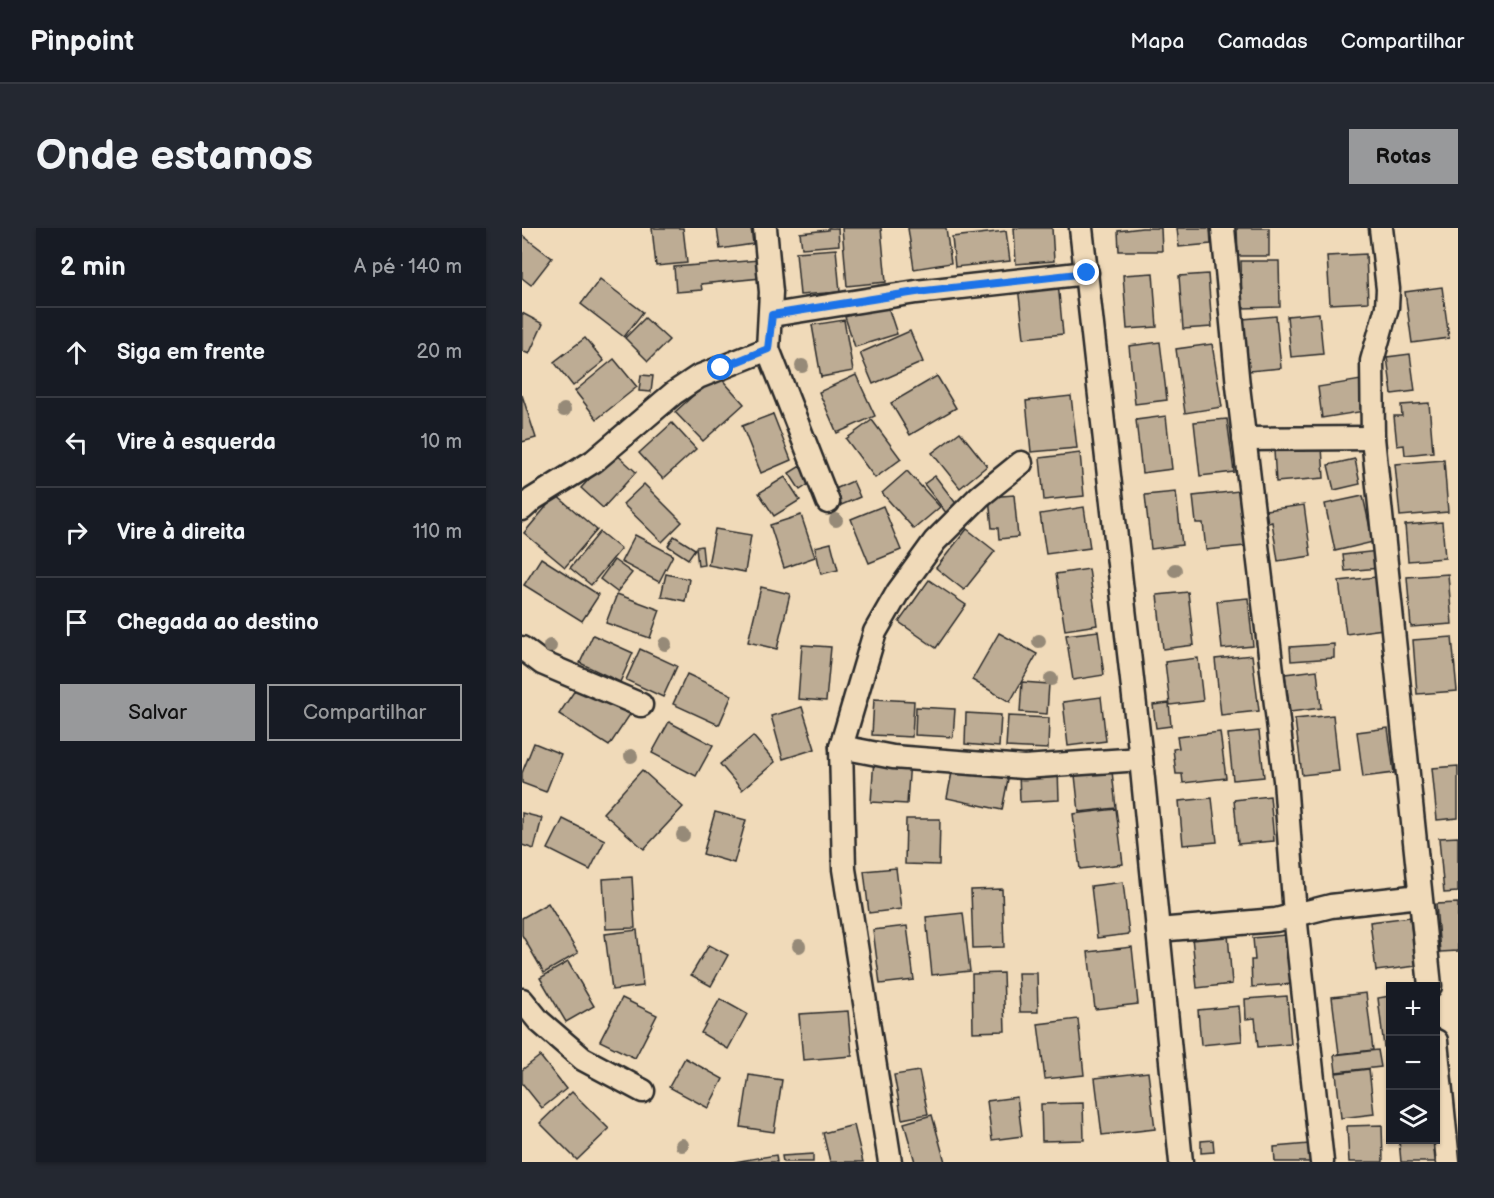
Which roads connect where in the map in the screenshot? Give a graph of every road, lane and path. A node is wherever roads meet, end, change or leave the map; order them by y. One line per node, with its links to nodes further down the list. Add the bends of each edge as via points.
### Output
1 (765, 228): 6 (street)
2 (1080, 228): 5 (street)
3 (1223, 228): 9 (street)
4 (1381, 228): 8 (street, via 1388,289 1372,361)
5 (1087, 273): 6 (street, via 916,292); 16 (street)
6 (772, 315): 7 (street)
7 (768, 349): 11 (street); 12 (street, via 698,377 594,461)
8 (1373, 438): 9 (street); 17 (street)
9 (1244, 439): 18 (street, via 1285,780)
10 (1021, 462): 15 (street, via 935,541 898,592 874,632)
11 (828, 502)
12 (522, 509)
13 (522, 648): 14 (street, via 542,663)
14 (641, 705)
15 (841, 747): 16 (street, via 893,757 1024,767); 25 (street, via 843,869)
16 (1142, 759): 19 (street)
17 (1420, 896): 18 (street, via 1331,906); 20 (street)
18 (1295, 915): 19 (street); 27 (street)
19 (1158, 930): 26 (street)
20 (1429, 982)
21 (522, 1000): 23 (street, via 539,1021 583,1059)
22 (1440, 1072): 24 (street)
23 (643, 1091)
24 (1451, 1157)
25 (890, 1162)
26 (1181, 1162)
27 (1322, 1162)

